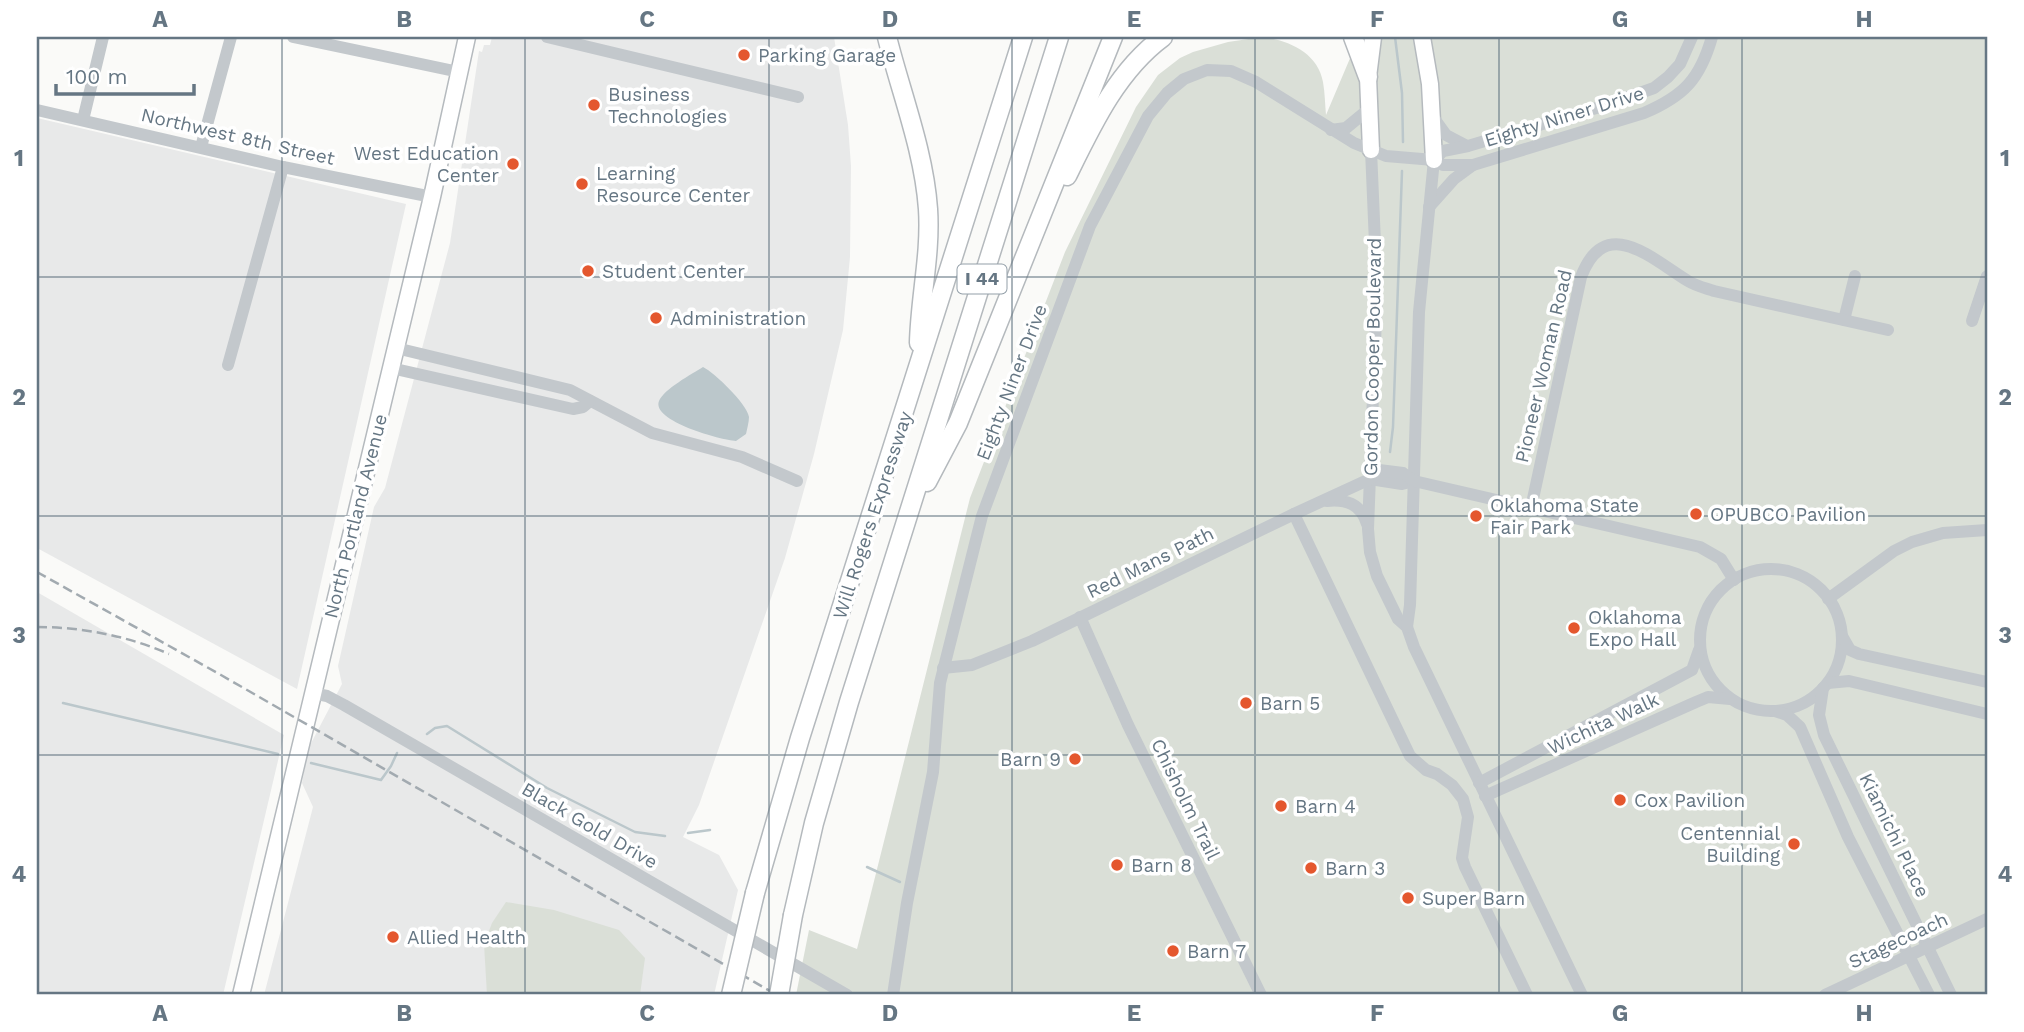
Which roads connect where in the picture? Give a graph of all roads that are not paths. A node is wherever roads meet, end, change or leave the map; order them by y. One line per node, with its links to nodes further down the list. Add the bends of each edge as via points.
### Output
1 (103, 37): 22 (street)
2 (230, 37): 25 (street)
3 (293, 37): 16 (street)
4 (467, 37): 16 (main road, North Portland Avenue)
5 (547, 37): 18 (street)
6 (885, 37): 41 (highway, via 921,163 928,208)
7 (1023, 37): 41 (highway, Will Rogers Expressway / I 44)
8 (1059, 37): 53 (highway, Will Rogers Expressway / I 44)
9 (1112, 37): 32 (highway)
10 (1163, 37): 32 (highway, via 1119,82)
11 (1353, 37): 17 (highway)
12 (1373, 37): 17 (main road, Gordon Cooper Boulevard)
13 (1422, 37): 21 (main road, Gordon Cooper Boulevard)
14 (1692, 37): 24 (street, Eighty Niner Drive, via 1680,64 1654,88)
15 (1712, 37): 28 (street, Eighty Niner Drive, via 1696,77 1660,106)
16 (459, 72): 30 (main road, North Portland Avenue)
17 (1368, 78): 19 (main road, Gordon Cooper Boulevard)
18 (798, 97)
19 (1369, 109): 23 (street, via 1346,128); 26 (main road, Gordon Cooper Boulevard)
20 (37, 110): 22 (street, Northwest 8th Street)
21 (1433, 117): 24 (street, via 1446,135); 27 (main road, Gordon Cooper Boulevard)
22 (83, 120): 25 (street, Northwest 8th Street)
23 (1331, 130): 26 (street, Eighty Niner Drive); 62 (street, Eighty Niner Drive, via 1246,76 1223,70 1207,70 1184,79 1148,116 1090,226 1011,436 982,516)
24 (1468, 146): 27 (street, Eighty Niner Drive, via 1443,151)
25 (201, 147): 29 (street, Northwest 8th Street)
26 (1371, 150): 27 (street, Eighty Niner Drive, via 1386,156); 47 (street, Gordon Cooper Boulevard, via 1377,290)
27 (1434, 160): 28 (street, Eighty Niner Drive, via 1443,166); 31 (street, Gordon Cooper Boulevard)
28 (1473, 165): 31 (street)
29 (283, 167): 30 (street, Northwest 8th Street); 39 (street)
30 (432, 197): 38 (main road, North Portland Avenue)
31 (1429, 207): 49 (street, Gordon Cooper Boulevard, via 1419,312)
32 (1038, 220): 53 (highway, via 958,423)
33 (1855, 276): 35 (street)
34 (1987, 276): 36 (street)
35 (1844, 320): 37 (street, Pioneer Woman Road); 51 (street, Pioneer Woman Road, via 1702,288 1637,249 1602,247 1581,277)
36 (1972, 321)
37 (1888, 330)
38 (396, 348): 40 (street); 42 (main road, North Portland Avenue)
39 (228, 365)
40 (469, 366): 43 (street); 44 (street)
41 (918, 367): 75 (highway, Will Rogers Expressway / I 44, bridge, via 800,738 754,893)
42 (391, 369): 44 (street); 65 (main road, North Portland Avenue)
43 (527, 380): 45 (street); 46 (street, via 570,390)
44 (464, 385): 45 (street)
45 (523, 398): 46 (street, via 573,409)
46 (590, 401): 48 (street, via 652,433 742,457)
47 (1370, 479): 49 (street, via 1402,484); 50 (street, Red Mans Path); 54 (street, Gordon Cooper Boulevard)
48 (797, 481)
49 (1414, 481): 51 (street); 59 (street, Gordon Cooper Boulevard)
50 (1320, 501): 52 (street, Red Mans Path); 54 (street, via 1351,503 1364,514)
51 (1531, 508): 56 (street, via 1700,547 1721,559)
52 (1294, 513): 58 (street, Red Mans Path); 80 (street, via 1410,756 1452,785 1463,799 1468,817 1462,858)
53 (906, 521): 76 (highway, Will Rogers Expressway / I 44, bridge, via 814,823)
54 (1368, 529): 59 (street, Gordon Cooper Boulevard, via 1377,576 1398,619)
55 (1987, 530): 57 (street, via 1943,533 1912,542)
56 (1734, 580): 57 (street, via 1753,572 1782,570 1805,578); 61 (street, via 1708,608)
57 (1828, 599): 60 (street)
58 (1080, 617): 62 (street, Red Mans Path, via 972,665); 79 (street, Chisholm Trail)
59 (1407, 627): 69 (street, Gordon Cooper Boulevard)
60 (1842, 636): 63 (street, via 1850,650 1859,654); 64 (street, via 1838,663)
61 (1700, 643): 66 (street, via 1713,680); 69 (street, Wichita Walk, via 1692,670)
62 (943, 668): 78 (street, Eighty Niner Drive, via 933,772)
63 (1987, 682)
64 (1825, 685): 67 (street, via 1798,705); 68 (street, via 1849,681); 72 (street, Kiamichi Place, via 1819,715 1824,735)
65 (312, 693): 74 (main road, North Portland Avenue); 77 (street, Black Gold Drive, via 344,705)
66 (1738, 702): 67 (street); 70 (street, Wichita Walk, via 1708,697)
67 (1771, 711): 73 (street, via 1787,715 1800,727 1848,837)
68 (1987, 713)
69 (1479, 783): 70 (street, Gordon Cooper Boulevard)
70 (1485, 796): 81 (street, Gordon Cooper Boulevard)
71 (1987, 919): 72 (street, Stagecoach)
72 (1928, 947): 73 (street, Stagecoach); 84 (street, Kiamichi Place)
73 (1908, 955): 82 (street, Stagecoach); 83 (street)
74 (241, 995)
75 (731, 995)
76 (779, 995)
77 (847, 995)
78 (893, 995)
79 (1261, 995)
80 (1527, 995)
81 (1582, 995)
82 (1825, 995)
83 (1929, 995)
84 (1951, 995)

